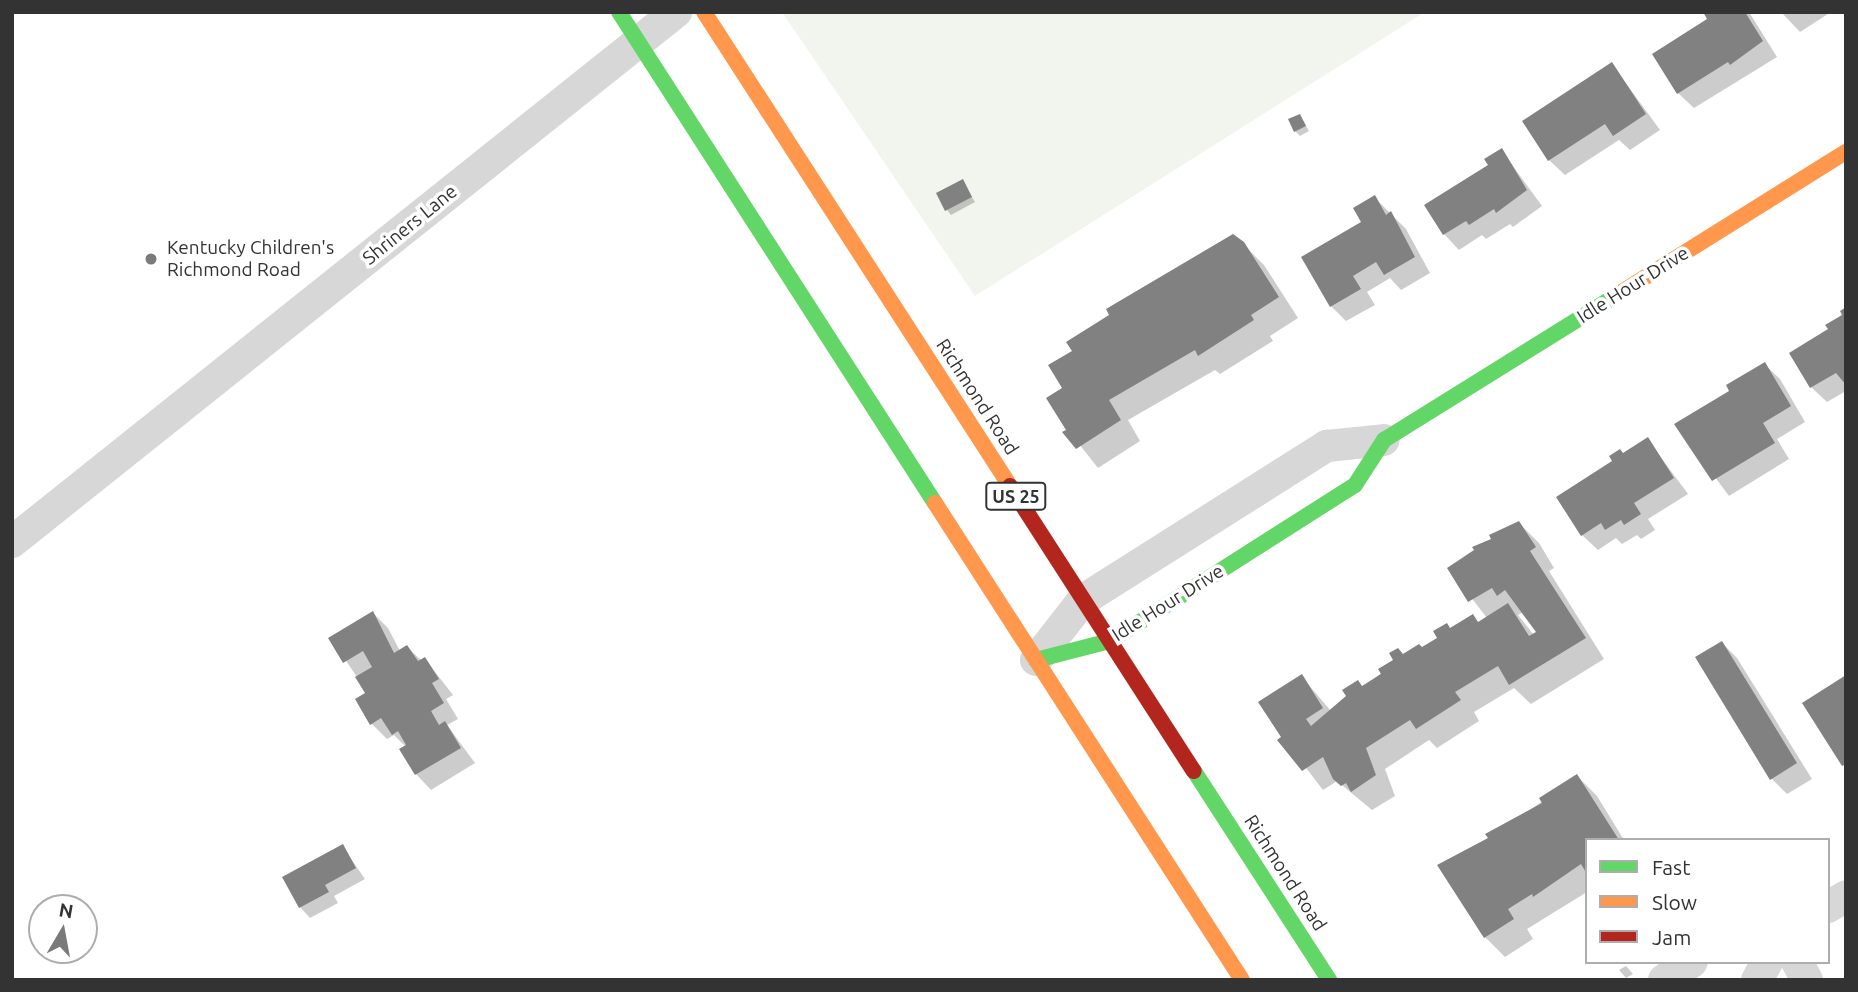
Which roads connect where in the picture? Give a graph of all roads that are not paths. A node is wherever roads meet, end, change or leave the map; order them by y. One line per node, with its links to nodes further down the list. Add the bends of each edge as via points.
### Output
1 (619, 12): 4 (main road)
2 (676, 12): 4 (street, Shriners Lane)
3 (704, 12): 8 (main road, Richmond Road / US 25)
4 (638, 42): 7 (street, Shriners Lane); 10 (main road)
5 (1846, 152): 6 (main road, Idle Hour Drive)
6 (1384, 440): 8 (street, Idle Hour Drive, via 1327,446); 9 (main road, Idle Hour Drive, via 1355,485)
7 (12, 542)
8 (1083, 600): 9 (main road, Richmond Road / US 25); 10 (street, Idle Hour Drive)
9 (1110, 641): 10 (main road, Idle Hour Drive); 17 (main road, Richmond Road / US 25)
10 (1036, 660): 16 (main road)
11 (1846, 896): 12 (street)
12 (1830, 906)
13 (1689, 964): 18 (street)
14 (1766, 964): 19 (street)
15 (1798, 964): 20 (street)
16 (1242, 980)
17 (1329, 980)
18 (1664, 980)
19 (1757, 980)
20 (1807, 980)

